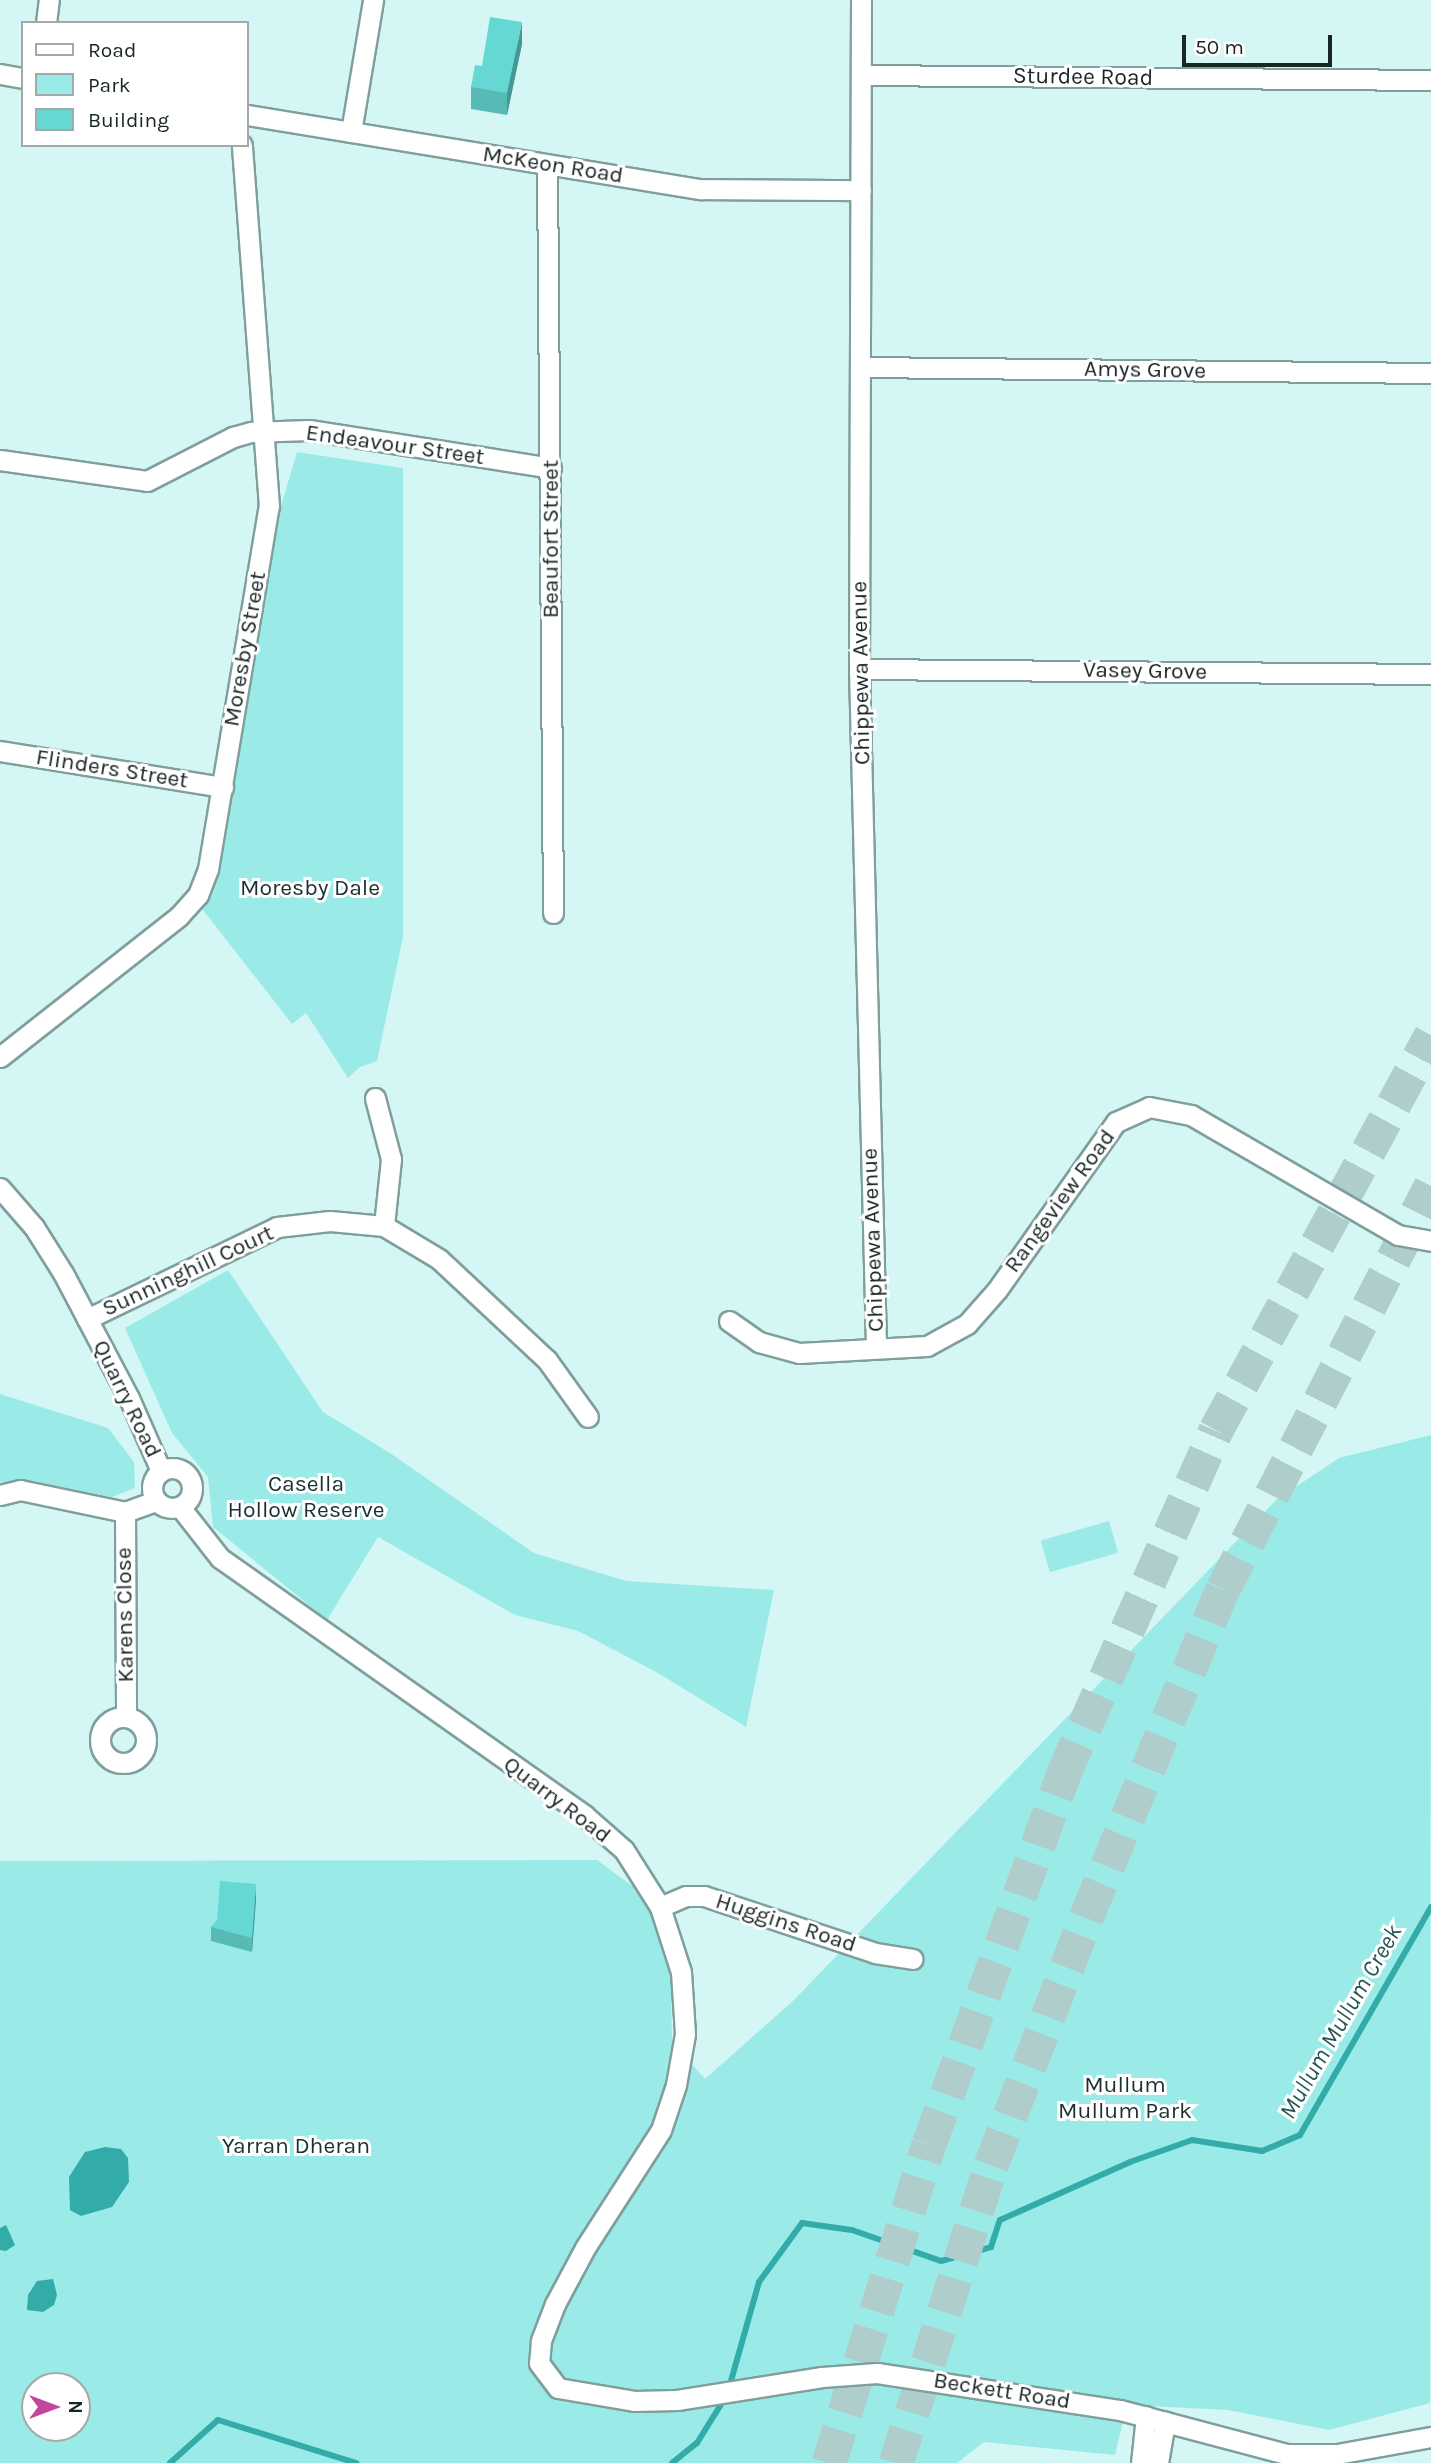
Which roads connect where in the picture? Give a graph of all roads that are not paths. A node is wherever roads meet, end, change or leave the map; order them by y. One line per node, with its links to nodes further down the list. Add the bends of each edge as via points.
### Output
1 (49, 0): 4 (street)
2 (373, 0): 10 (street)
3 (861, 0): 6 (street, Chippewa Avenue)
4 (46, 21)
5 (0, 74): 7 (street)
6 (861, 75): 8 (street, Sturdee Road); 13 (street, Chippewa Avenue)
7 (21, 78)
8 (1431, 80)
9 (248, 115): 10 (street, McKeon Road)
10 (351, 132): 12 (street, McKeon Road)
11 (242, 147): 16 (street, Moresby Street)
12 (547, 165): 13 (street, McKeon Road, via 701,189); 18 (street, Beaufort Street)
13 (860, 190): 14 (street, Chippewa Avenue)
14 (860, 368): 15 (street, Amys Grove); 19 (street, Chippewa Avenue)
15 (1431, 373)
16 (266, 433): 17 (street, Endeavour Street, via 233,437 147,481); 18 (street, Endeavour Street, via 309,430); 22 (street, Moresby Street, via 269,506)
17 (0, 460)
18 (551, 468): 23 (street, Beaufort Street)
19 (859, 669): 20 (street, Vasey Grove); 31 (street, Chippewa Avenue)
20 (1431, 674)
21 (0, 751): 22 (street, Flinders Street)
22 (223, 787): 24 (street, Moresby Street, via 208,869 198,895 179,916)
23 (553, 913)
24 (0, 1057)
25 (375, 1098): 27 (street, via 391,1159)
26 (0, 1188): 29 (street, Quarry Road, via 34,1227)
27 (384, 1226): 29 (street, Sunninghill Court, via 330,1221 277,1227); 32 (street, Sunninghill Court, via 439,1259 547,1360)
28 (1431, 1241): 31 (street, Rangeview Road, via 1398,1235 1191,1115 1150,1107 1116,1122 967,1324 927,1346)
29 (87, 1319): 33 (street, Quarry Road)
30 (729, 1321): 31 (street, Rangeview Road, via 759,1342 799,1353)
31 (876, 1346)
32 (588, 1417)
33 (161, 1471): 35 (street, Quarry Road, via 152,1488); 36 (street, Quarry Road, via 180,1470 190,1479 190,1498)
34 (0, 1494): 37 (street, via 20,1490)
35 (156, 1501): 36 (street, via 167,1508); 37 (street)
36 (180, 1507): 39 (street, Quarry Road, via 220,1558 584,1815 624,1850)
37 (125, 1512): 38 (street, Karens Close)
38 (126, 1717)
39 (660, 1907): 40 (street, Huggins Road, via 686,1896 704,1896 875,1952); 41 (street, Quarry Road, via 681,1972 685,2034 676,2085 661,2130 585,2248 541,2341 539,2363 550,2382)
40 (913, 1959)
41 (568, 2393): 42 (street, Beckett Road, via 634,2401 696,2398 822,2377 877,2373)
42 (1146, 2416): 43 (street, Beckett Road); 45 (street)
43 (1165, 2422): 44 (street, Beckett Road, via 1303,2456); 46 (street)
44 (1431, 2437)
45 (1142, 2463)
46 (1158, 2463)

